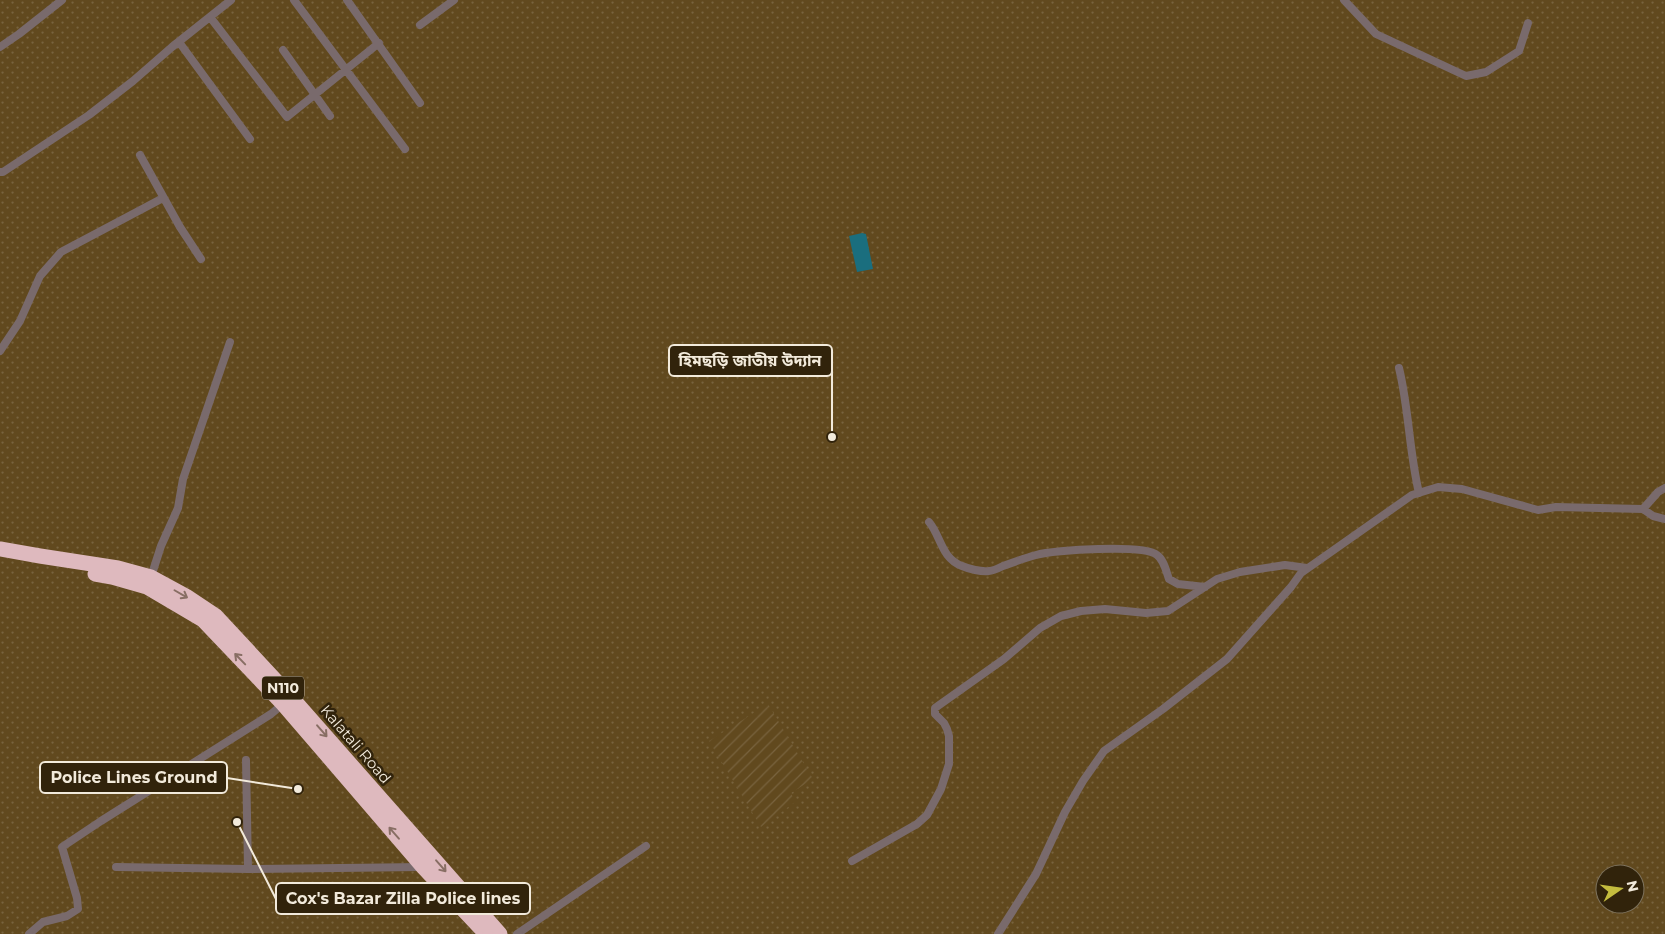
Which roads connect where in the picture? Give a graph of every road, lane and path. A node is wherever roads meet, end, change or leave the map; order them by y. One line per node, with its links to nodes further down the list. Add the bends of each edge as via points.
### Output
1 (62, 0): 12 (street)
2 (230, 0): 7 (street)
3 (294, 0): 14 (street)
4 (347, 0): 11 (street)
5 (454, 0): 9 (street)
6 (1344, 0): 8 (street, via 1376,34 1466,76 1486,72 1519,50)
7 (210, 17): 10 (street); 15 (street, via 287,117)
8 (1528, 23)
9 (420, 25)
10 (179, 42): 18 (street); 21 (street, via 89,115)
11 (378, 43): 14 (street); 16 (street)
12 (0, 47)
13 (283, 50): 15 (street)
14 (347, 70): 15 (street); 19 (street)
15 (316, 94): 17 (street)
16 (420, 103)
17 (330, 116)
18 (250, 139)
19 (405, 149)
20 (140, 155): 22 (street)
21 (0, 172)
22 (163, 198): 23 (street); 25 (street, via 60,252 40,276 20,321)
23 (201, 259)
24 (230, 342): 35 (street, via 183,479 178,508)
25 (0, 351)
26 (1399, 368): 28 (street)
27 (1665, 488): 29 (street)
28 (1419, 493): 29 (street, via 1438,487 1462,489 1538,510 1564,506); 34 (street, via 1384,513)
29 (1643, 509): 30 (street)
30 (1665, 519)
31 (929, 522): 36 (street, via 951,558 966,568 989,571 1037,554 1068,550 1131,550 1156,554 1163,562 1168,579)
32 (0, 549): 35 (highway, Kalatali Road / N110, via 118,568)
33 (0, 560): 37 (highway, Kalatali Road / N110, one-way to 33, via 202,620 147,587 112,577)
34 (1304, 570): 36 (street, via 1284,565 1240,572 1217,579); 49 (street, via 1226,659 1104,750 1065,812 1036,874)
35 (151, 577): 39 (highway, Kalatali Road / N110, one-way to 39, via 216,616 293,698)
36 (1205, 588): 41 (street, via 1168,611 1146,613 1106,609 1061,616 1040,628 1004,659 936,708 935,714 944,723 948,736 949,764 928,815)
37 (283, 704): 39 (highway, Kalatali Road / N110, one-way to 37); 45 (street, via 62,847 78,908 67,916 44,922)
38 (246, 760): 44 (street)
39 (412, 844): 43 (highway, Kalatali Road / N110); 47 (highway, Kalatali Road / N110, one-way to 47)
40 (646, 846): 48 (street)
41 (852, 861)
42 (116, 867): 44 (street)
43 (423, 867): 44 (street); 46 (highway, Kalatali Road / N110)
44 (248, 869)
45 (30, 934)
46 (486, 934)
47 (500, 934)
48 (517, 934)
49 (998, 934)

